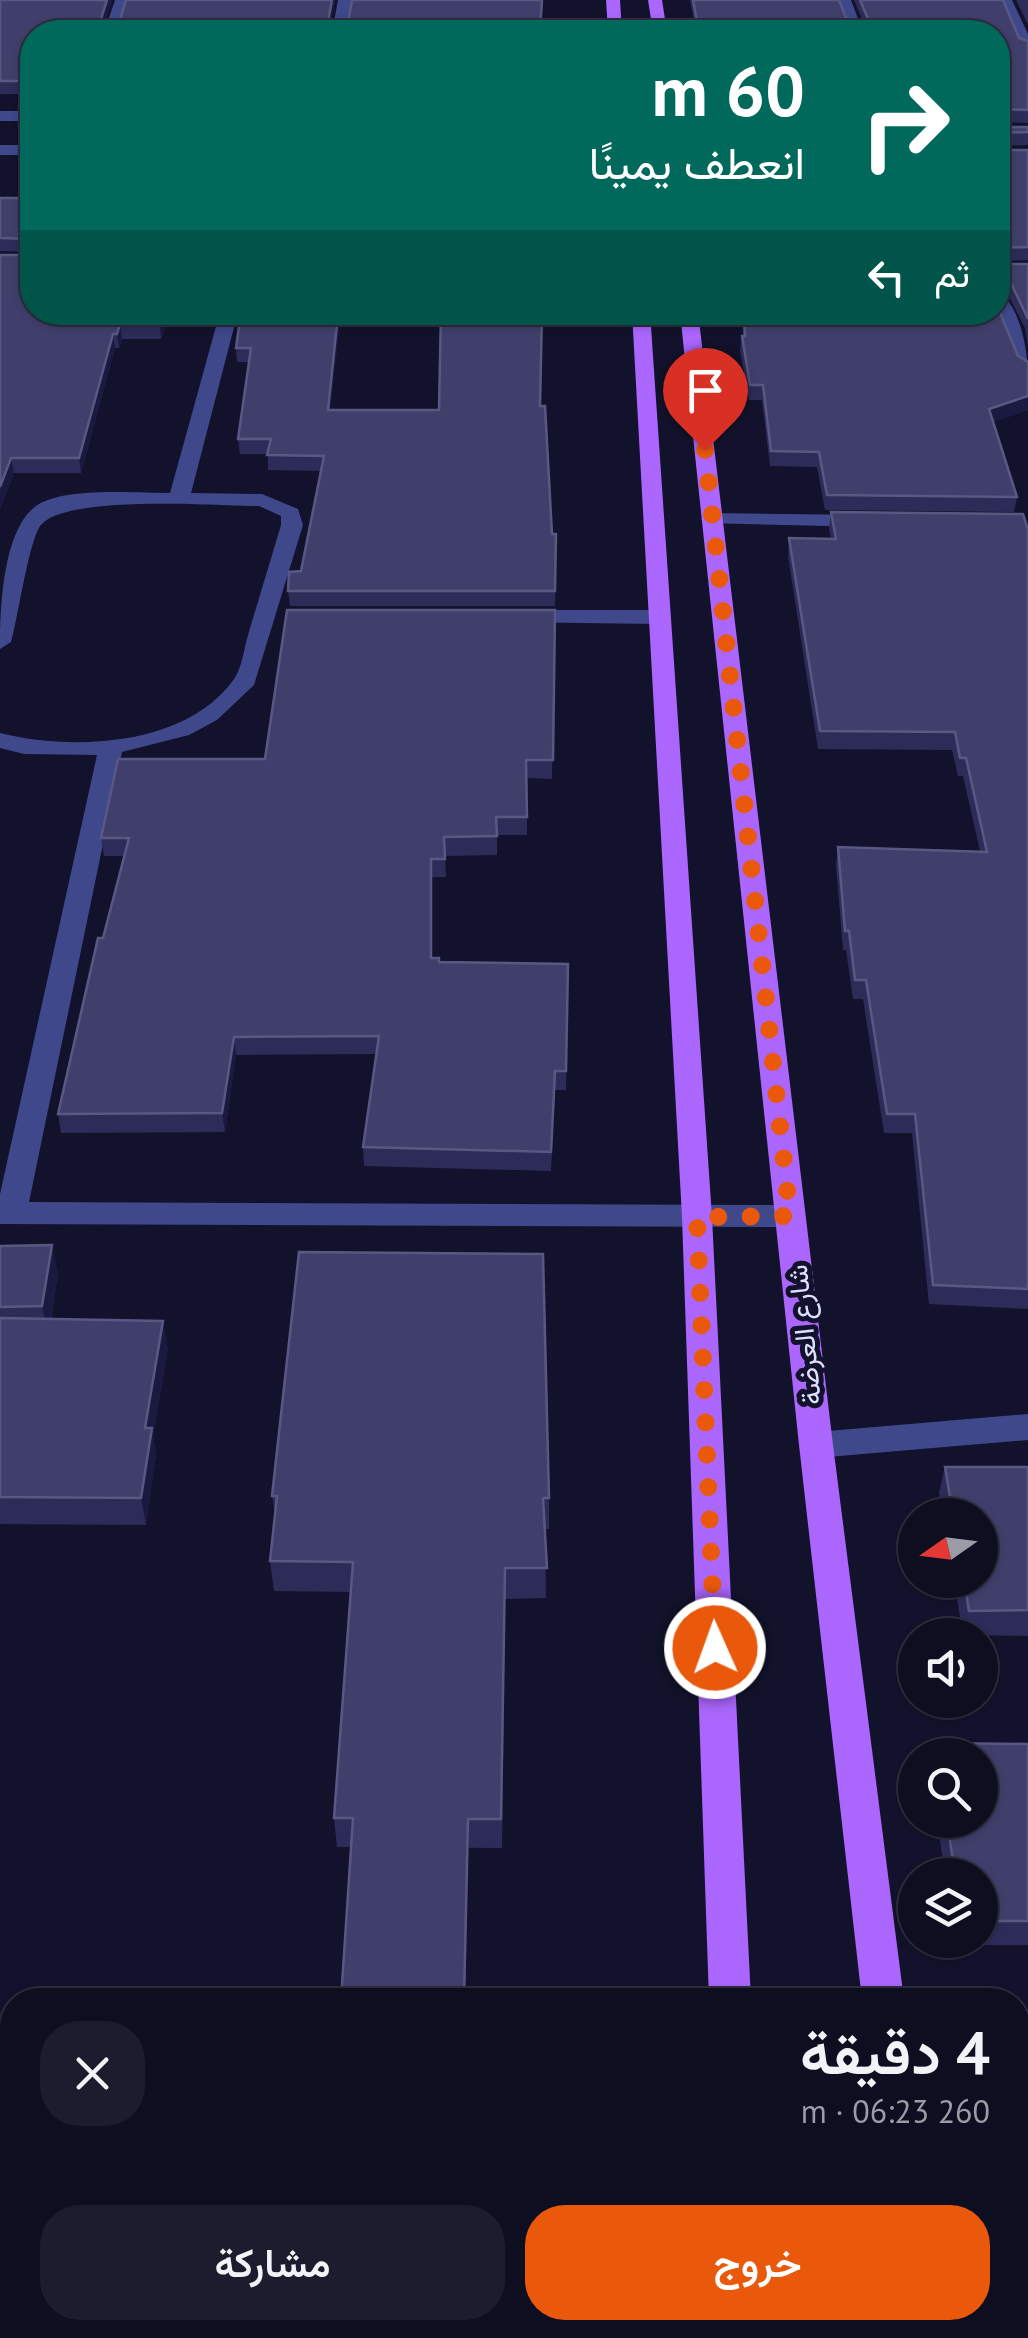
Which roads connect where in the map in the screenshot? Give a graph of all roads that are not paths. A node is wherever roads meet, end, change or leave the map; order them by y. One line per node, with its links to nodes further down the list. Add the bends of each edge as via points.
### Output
1 (1005, 0): 2 (street)
2 (1028, 49)
3 (225, 325): 8 (street)
4 (641, 325): 13 (main road)
5 (691, 325): 9 (main road, شارع العرضة)
6 (1009, 325): 7 (street)
7 (1028, 369)
8 (180, 500): 11 (street, via 70,500 39,514 29,526); 16 (street, via 262,500 291,513 275,617 232,698 181,730)
9 (712, 519): 10 (street); 18 (main road, شارع العرضة)
10 (890, 521)
11 (4, 615): 14 (street)
12 (482, 617): 13 (street)
13 (660, 617): 19 (main road)
14 (0, 642)
15 (0, 740): 16 (street)
16 (111, 748): 17 (street)
17 (5, 1213): 19 (street)
18 (790, 1216): 19 (street); 21 (main road, شارع العرضة)
19 (697, 1217): 22 (main road)
20 (1028, 1427): 21 (street)
21 (816, 1445): 23 (main road, شارع العرضة)
22 (729, 1988)
23 (882, 1988)

